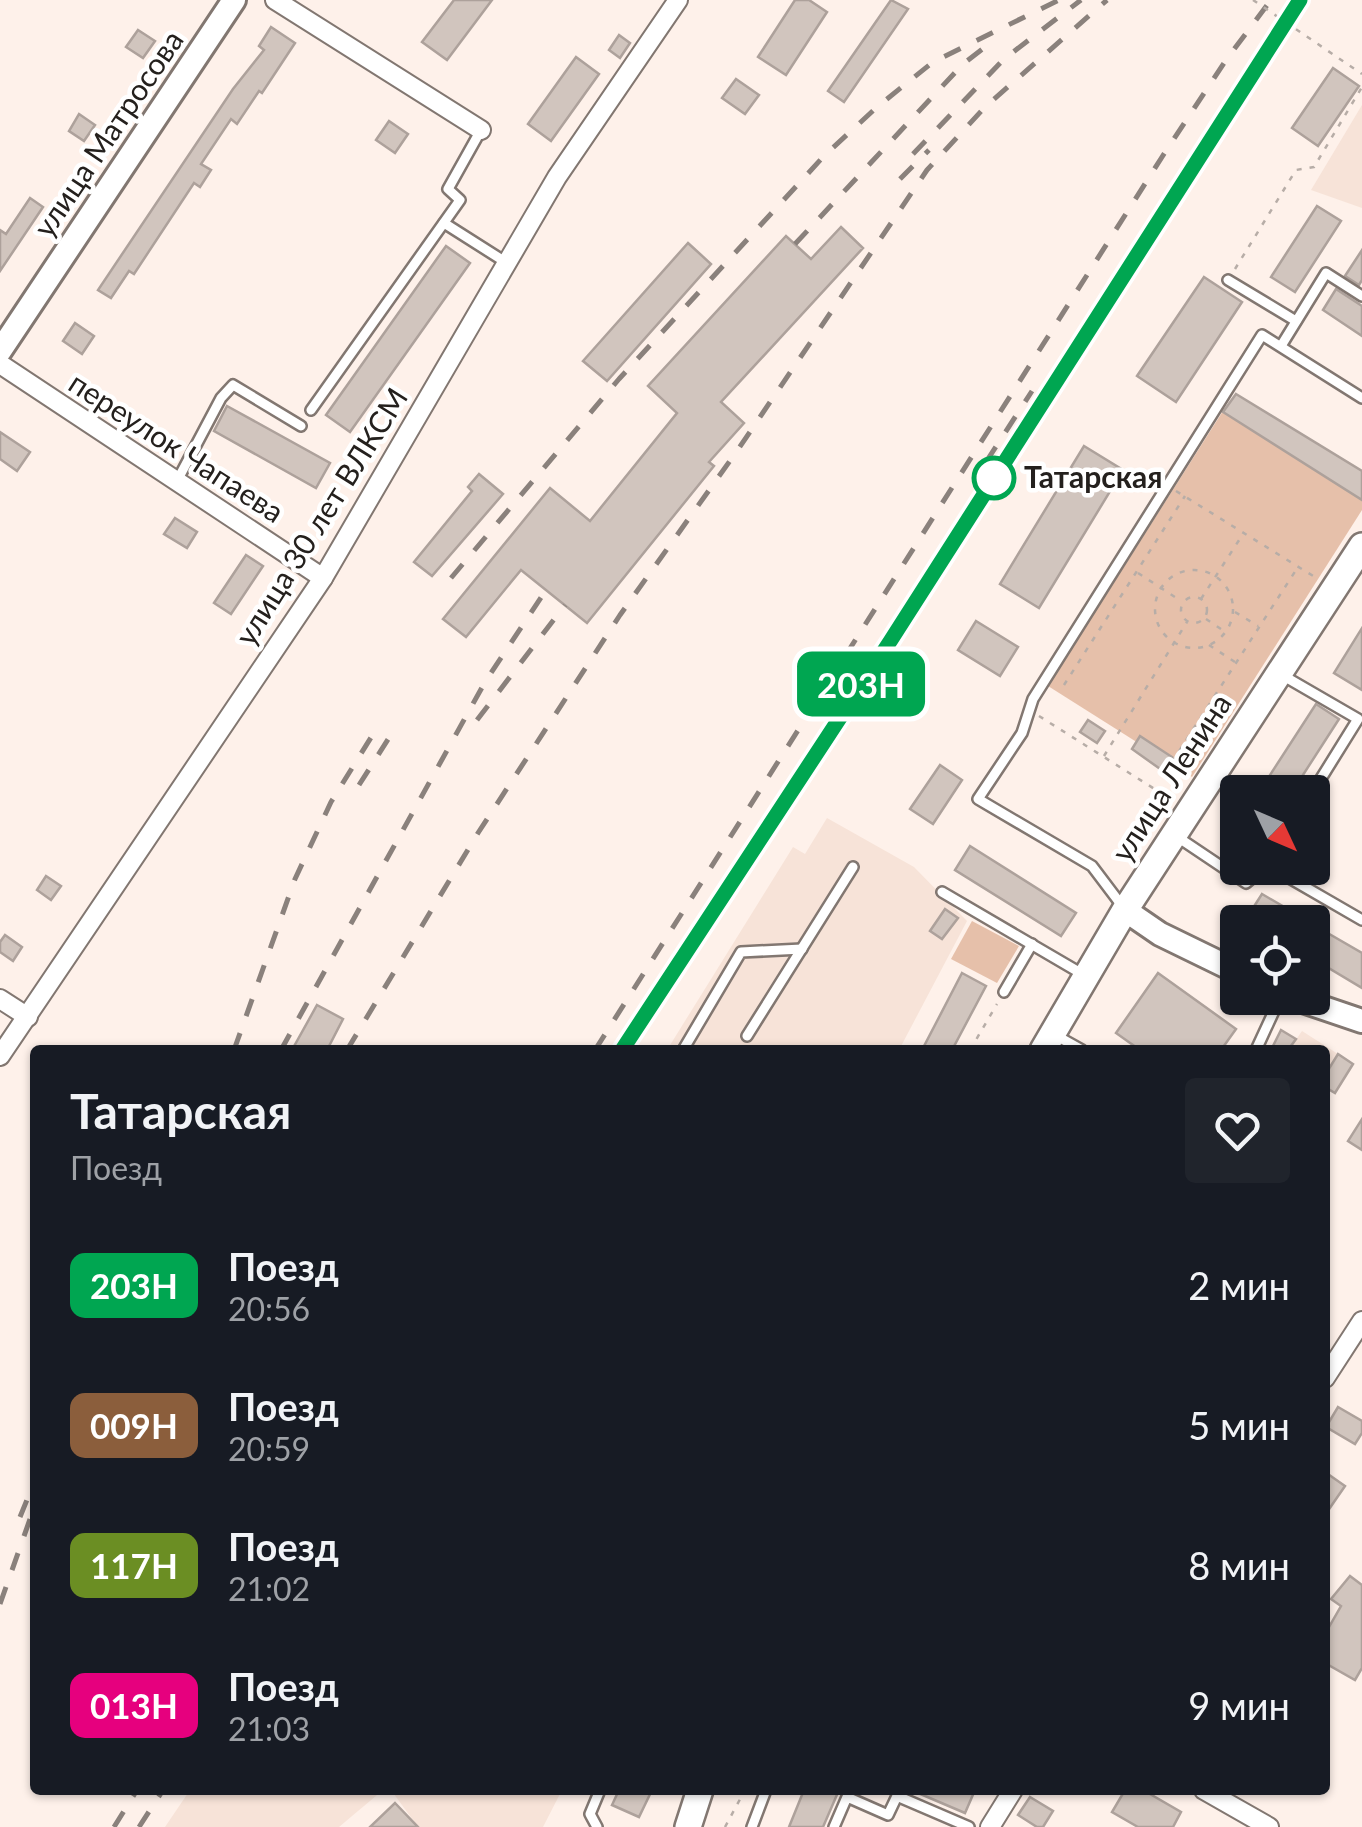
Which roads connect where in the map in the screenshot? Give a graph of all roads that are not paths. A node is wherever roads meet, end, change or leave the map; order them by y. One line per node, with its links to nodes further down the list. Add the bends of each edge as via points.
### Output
1 (234, 0): 11 (street, улица Матросова)
2 (275, 0): 4 (street)
3 (678, 0): 6 (street, улица 30 лет ВЛКСМ)
4 (481, 130): 5 (lane, via 448,189 460,200)
5 (444, 224): 6 (lane); 14 (lane)
6 (507, 263): 18 (street, улица 30 лет ВЛКСМ)
7 (1228, 280): 9 (lane)
8 (1362, 296): 9 (lane, via 1326,273)
9 (1296, 321): 10 (lane)
10 (1280, 346): 13 (lane); 27 (lane, via 1262,335 978,798 1092,866)
11 (0, 351)
12 (0, 364): 16 (street, переулок Чапаева)
13 (1362, 398)
14 (311, 410)
15 (301, 426): 16 (lane, via 233,385)
16 (177, 482): 18 (street, переулок Чапаева)
17 (1362, 546): 19 (main road, улица Ленина)
18 (322, 578): 37 (street, улица 30 лет ВЛКСМ)
19 (1279, 674): 20 (lane); 22 (main road, улица Ленина)
20 (1360, 716): 21 (lane)
21 (1323, 775)
22 (1174, 834): 23 (lane); 27 (main road, улица Ленина)
23 (1220, 865)
24 (853, 867): 30 (lane)
25 (1299, 885): 28 (lane)
26 (942, 892): 29 (lane)
27 (1125, 910): 31 (street); 32 (main road, улица Ленина)
28 (1362, 920)
29 (1032, 944): 32 (lane); 33 (lane)
30 (802, 950): 39 (lane); 41 (lane, via 741,952)
31 (1220, 963)
32 (1087, 976): 40 (main road, улица Ленина)
33 (1004, 992)
34 (0, 999): 37 (street)
35 (1330, 1010): 38 (street)
36 (1272, 1015): 42 (lane)
37 (28, 1017): 43 (street, улица 30 лет ВЛКСМ)
38 (1362, 1021)
39 (747, 1036)
40 (1048, 1042)
41 (686, 1045)
42 (1258, 1045)
43 (0, 1056)
44 (1362, 1320): 45 (street)
45 (1330, 1370)
46 (598, 1795): 51 (lane, via 590,1814)
47 (698, 1795): 52 (main road)
48 (764, 1795): 53 (lane)
49 (1010, 1795): 56 (street)
50 (1213, 1795): 57 (street)
51 (596, 1826)
52 (688, 1827)
53 (752, 1827)
54 (834, 1827): 55 (lane, via 847,1797 888,1815 897,1796)
55 (968, 1827)
56 (990, 1827)
57 (1270, 1827)

